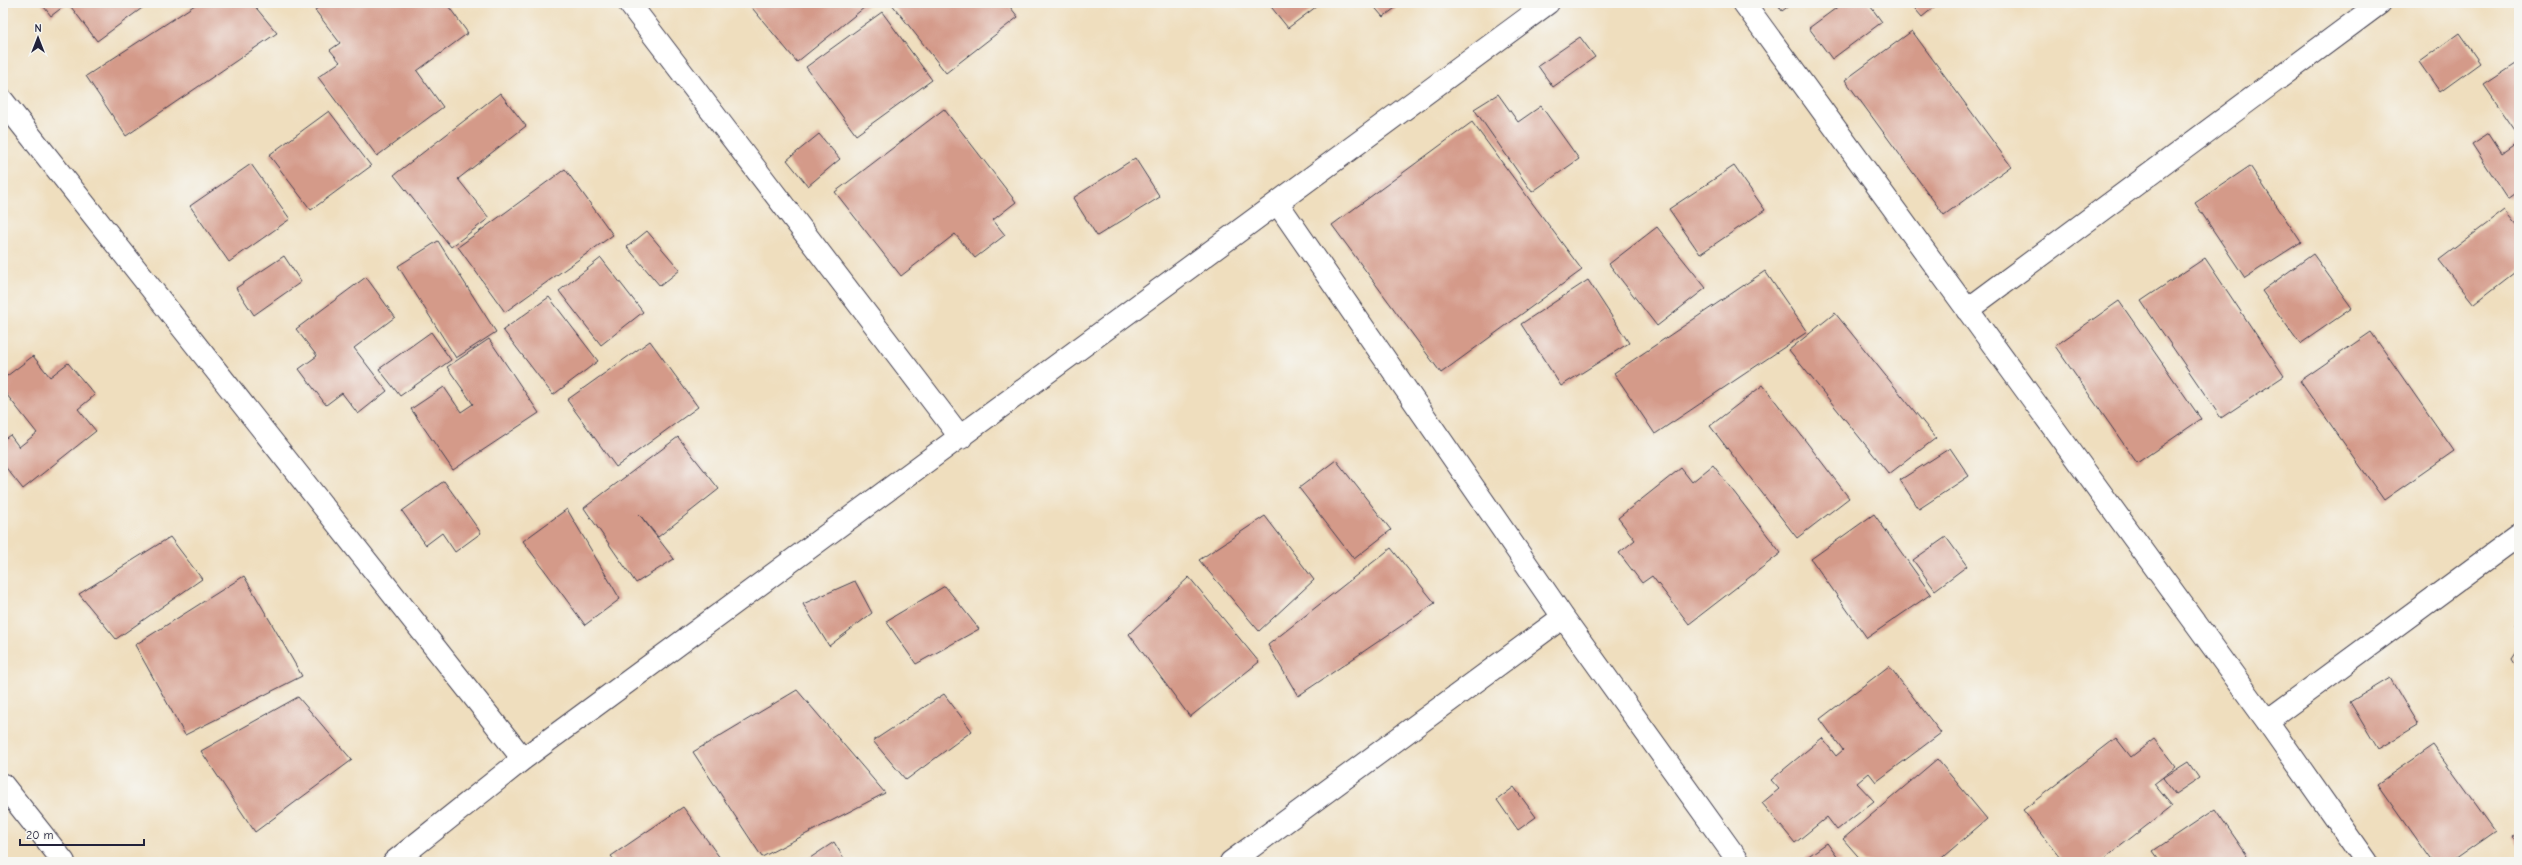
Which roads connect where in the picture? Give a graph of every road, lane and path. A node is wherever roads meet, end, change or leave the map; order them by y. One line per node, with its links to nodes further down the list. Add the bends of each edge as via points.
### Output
1 (1548, 3): 6 (street)
2 (1744, 3): 7 (street)
3 (2380, 3): 7 (street)
4 (637, 6): 8 (street)
5 (3, 101): 12 (street)
6 (1278, 204): 8 (street); 10 (street)
7 (1967, 310): 11 (street)
8 (961, 438): 12 (street)
9 (2519, 536): 11 (street)
10 (1563, 617): 16 (street); 17 (street)
11 (2267, 721): 18 (street)
12 (523, 759): 15 (street)
13 (3, 786): 14 (street)
14 (64, 862)
15 (394, 862)
16 (1231, 862)
17 (1740, 862)
18 (2366, 862)

